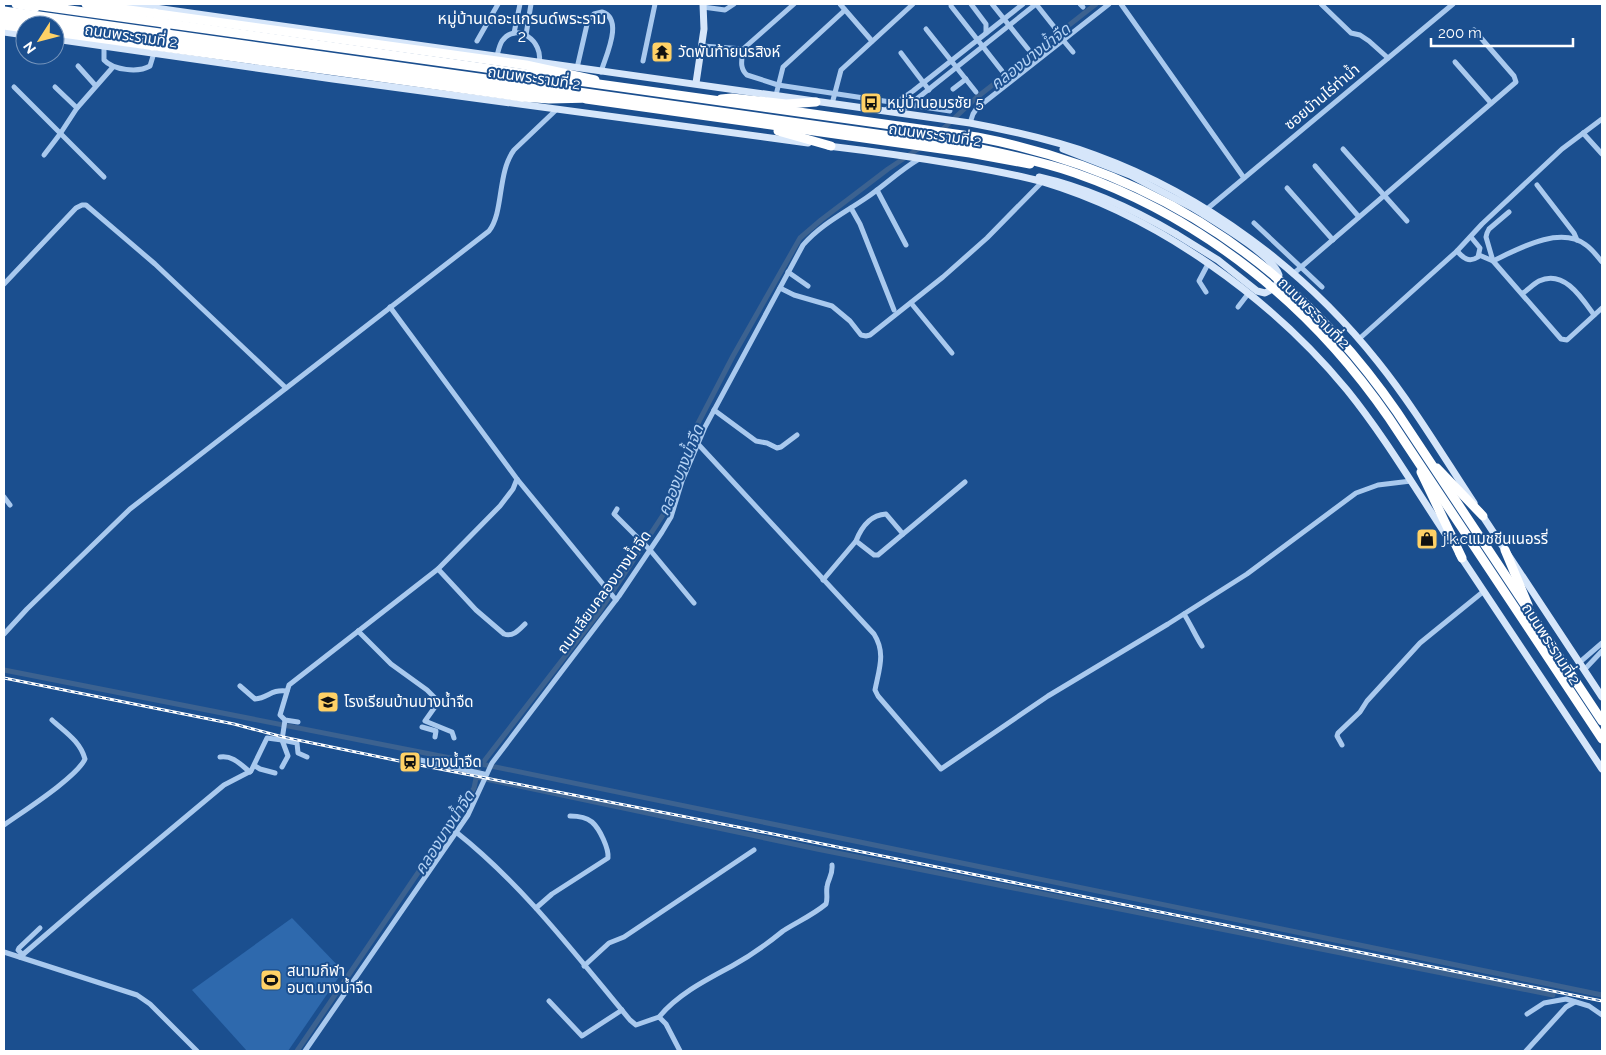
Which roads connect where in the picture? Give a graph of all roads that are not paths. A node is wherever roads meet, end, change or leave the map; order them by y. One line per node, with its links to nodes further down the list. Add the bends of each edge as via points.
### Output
1 (16, 4): 77 (highway, ถนนพระรามที่ 2)
2 (28, 4): 68 (highway, bridge)
3 (86, 4): 25 (highway)
4 (127, 4): 49 (main road, ถนนพระรามที่ 2)
5 (498, 4): 40 (street)
6 (520, 4): 32 (street)
7 (531, 4): 35 (street)
8 (655, 4): 51 (street)
9 (734, 4): 21 (street, via 725,10)
10 (794, 4): 45 (street)
11 (840, 4): 23 (street)
12 (913, 4): 37 (street)
13 (971, 4): 33 (street, via 986,24)
14 (992, 4): 27 (street)
15 (1023, 4): 27 (street)
16 (1036, 4): 28 (street); 29 (street)
17 (1108, 4): 39 (street)
18 (1121, 4): 102 (street)
19 (1321, 4): 50 (street, via 1351,32 1369,41)
20 (1453, 4): 50 (street, ซอยบ้านไร่ท่าน้ำ)
21 (703, 6): 42 (main road)
22 (951, 6): 38 (street)
23 (845, 10): 37 (street); 65 (street, via 783,67)
24 (4, 11): 75 (highway, bridge)
25 (155, 13): 44 (highway, bridge, via 164,21 166,31); 68 (highway, bridge, via 526,65)
26 (4, 18): 88 (highway, ถนนพระรามที่ 2)
27 (1004, 19): 28 (street); 33 (street)
28 (1009, 25): 43 (street); 46 (street)
29 (1056, 28)
30 (926, 29): 52 (street)
31 (1474, 30): 80 (street, via 1515,79 1513,85)
32 (514, 33): 35 (street); 49 (street, via 502,42)
33 (986, 33): 38 (street)
34 (65, 34): 44 (highway)
35 (526, 35): 54 (street, via 540,51)
36 (65, 40): 41 (main road, ถนนพระรามที่ 2)
37 (872, 40): 73 (street, via 841,70)
38 (978, 40): 43 (street); 52 (street)
39 (1063, 40): 47 (street); 90 (street, via 978,108)
40 (477, 41)
41 (104, 46): 44 (main road, ถนนพระรามที่ 2); 56 (street, via 104,60)
42 (703, 46): 45 (street); 63 (main road)
43 (983, 46): 58 (street); 59 (street)
44 (153, 49): 56 (street, via 150,66 142,70); 75 (highway, bridge, via 522,97); 84 (main road, ถนนพระรามที่ 2)
45 (743, 49): 65 (street, via 741,64 744,72)
46 (1028, 49)
47 (1073, 52)
48 (901, 53): 62 (street)
49 (497, 56): 54 (main road, ถนนพระรามที่ 2)
50 (1388, 58): 102 (street, ซอยบ้านไร่ท่าน้ำ)
51 (643, 61)
52 (950, 61): 58 (street); 62 (street)
53 (1455, 62): 80 (street)
54 (539, 63): 57 (main road, ถนนพระรามที่ 2)
55 (78, 66): 64 (street)
56 (113, 67): 64 (street)
57 (577, 68): 60 (main road, ถนนพระรามที่ 2); 60 (street, via 588,20 602,12 610,15 614,30)
58 (956, 68): 61 (street); 71 (street)
59 (1002, 71)
60 (601, 72): 63 (main road, ถนนพระรามที่ 2)
61 (966, 79): 69 (street); 72 (street)
62 (923, 82): 70 (street); 71 (street)
63 (696, 83): 74 (main road, ถนนพระรามที่ 2)
64 (95, 85): 83 (street)
65 (778, 85): 73 (street); 74 (street)
66 (14, 87): 93 (street)
67 (55, 87): 83 (street)
68 (618, 87): 178 (highway, bridge, via 977,137 1025,148 1076,162 1119,180 1213,230 1258,262 1301,299 1364,367 1403,420)
69 (953, 89)
70 (913, 90): 76 (street); 79 (street)
71 (929, 90): 76 (street)
72 (976, 92)
73 (835, 94): 79 (street); 81 (street)
74 (776, 95): 78 (main road, ถนนพระรามที่ 2)
75 (616, 97): 186 (highway, bridge, via 952,144 1025,158 1076,173 1122,192 1209,239 1290,302 1325,336 1360,378)
76 (919, 98): 82 (street)
77 (714, 102): 78 (highway, via 732,98 786,104); 145 (highway, ถนนพระรามที่ 2, bridge, via 984,140 1075,162 1180,208 1218,231 1280,278 1332,328 1369,370)
78 (816, 102): 81 (main road, ถนนพระรามที่ 2)
79 (897, 103): 82 (street); 85 (street)
80 (1491, 103): 107 (street)
81 (832, 104): 85 (main road, ถนนพระรามที่ 2)
82 (910, 105): 86 (street); 87 (street)
83 (77, 108): 93 (street)
84 (556, 110): 94 (main road, ถนนพระรามที่ 2); 134 (street, via 510,156 492,226)
85 (884, 111): 87 (main road, ถนนพระรามที่ 2)
86 (950, 111)
87 (899, 113): 90 (main road, ถนนพระรามที่ 2)
88 (716, 118): 94 (highway); 146 (highway, ถนนพระรามที่ 2, via 1007,159 1078,178 1153,209 1215,246 1278,294 1324,340 1361,384)
89 (1602, 119): 92 (street)
90 (966, 122): 91 (main road, ถนนพระรามที่ 2)
91 (1006, 129): 100 (main road, bridge, via 1115,169 1195,209 1270,261 1278,270 1276,287 1265,293 1257,291 1218,260 1128,208 1081,189 1036,176); 109 (main road, ถนนพระรามที่ 2, via 1105,159)
92 (1583, 133): 96 (street); 114 (street, via 1562,149)
93 (60, 134): 97 (street); 101 (street)
94 (831, 146): 98 (main road, ถนนพระรามที่ 2)
95 (1343, 149): 107 (street)
96 (1602, 154)
97 (44, 155)
98 (917, 158): 100 (main road, ถนนพระรามที่ 2); 106 (street, ถนนเลียบคลองบางน้ำจืด)
99 (1315, 166): 111 (street)
100 (994, 171): 103 (main road, ถนนพระรามที่ 2)
101 (104, 178)
102 (1244, 178): 109 (street, ซอยบ้านไร่ท่าน้ำ)
103 (1042, 182): 122 (main road, ถนนพระรามที่ 2, via 1096,201 1143,223); 133 (street, via 987,238)
104 (1537, 185): 116 (street)
105 (1287, 188): 115 (street)
106 (877, 190): 108 (street, ถนนเลียบคลองบางน้ำจืด); 117 (street)
107 (1384, 195): 111 (street); 112 (street)
108 (851, 208): 124 (street, ถนนเลียบคลองบางน้ำจืด, via 811,237); 137 (street)
109 (1207, 209): 125 (main road, ถนนพระรามที่ 2)
110 (1509, 212): 120 (street, via 1487,233)
111 (1359, 217): 115 (street)
112 (1407, 221)
113 (1254, 223): 123 (street)
114 (1470, 238): 118 (street); 119 (street, via 1479,245)
115 (1333, 240): 123 (street)
116 (1577, 240): 120 (street, via 1559,238 1530,242); 121 (street)
117 (906, 245)
118 (1457, 252): 119 (street, via 1467,259); 139 (street)
119 (1479, 255): 120 (street)
120 (1493, 261): 132 (street)
121 (1602, 262)
122 (1208, 264): 130 (street, via 1199,281); 131 (main road, ถนนพระรามที่ 2)
123 (1302, 267): 125 (street); 128 (street)
124 (788, 272): 127 (street); 129 (street, ถนนเลียบคลองบางน้ำจืด)
125 (1293, 274): 139 (main road, ถนนพระรามที่ 2)
126 (4, 284): 141 (street, via 76,208 86,205 155,264)
127 (808, 286)
128 (1322, 287)
129 (780, 288): 133 (street, via 832,306 863,336 875,332); 142 (street, ถนนเลียบคลองบางน้ำจืด)
130 (1206, 292)
131 (1248, 294): 135 (street); 148 (main road, ถนนพระรามที่ 2, via 1304,344 1346,390)
132 (1523, 294): 138 (street, via 1539,281 1563,282 1572,286); 138 (street, via 1563,340)
133 (911, 303): 140 (street)
134 (390, 307): 141 (street); 147 (street)
135 (1238, 307)
136 (1602, 308): 138 (street)
137 (894, 310)
138 (1594, 315)
139 (1359, 339): 153 (main road, ถนนพระรามที่ 2, via 1408,402)
140 (952, 353)
141 (286, 388): 168 (street, via 130,509)
142 (714, 410): 143 (street, via 756,441 777,448); 144 (street, ถนนเลียบคลองบางน้ำจืด)
143 (797, 435)
144 (698, 444): 156 (street, ถนนเลียบคลองบางน้ำจืด, via 671,517); 160 (street)
145 (1433, 464): 153 (highway); 164 (highway, ถนนพระรามที่ 2)
146 (1421, 472): 158 (highway); 189 (highway, ถนนพระรามที่ 2)
147 (517, 479): 159 (street, via 504,501); 162 (street)
148 (1412, 481): 158 (main road, ถนนพระรามที่ 2); 165 (street, via 1378,485 1356,494 1246,574)
149 (965, 482): 154 (street)
150 (4, 497): 151 (street)
151 (10, 505)
152 (617, 509): 156 (street, via 614,514)
153 (1483, 516): 157 (main road, ถนนพระรามที่ 2)
154 (903, 534): 155 (street, via 878,555); 155 (street, via 886,514 881,514 866,523)
155 (856, 541): 160 (street)
156 (649, 549): 162 (street, ถนนเลียบคลองบางน้ำจืด); 163 (street)
157 (1505, 550): 164 (highway); 172 (main road, ถนนพระรามที่ 2)
158 (1462, 558): 161 (main road, ถนนพระรามที่ 2)
159 (438, 569): 166 (street, via 476,610 504,634 515,633); 167 (street)
160 (823, 580): 165 (street, via 879,641 881,662 875,690 941,769 1048,696)
161 (1484, 591): 188 (street, via 1420,643 1338,733); 195 (main road, ถนนพระรามที่ 2)
162 (615, 599): 201 (street, ถนนเลียบคลองบางน้ำจืด, via 492,763 472,809)
163 (694, 603)
164 (1528, 607): 178 (highway, ถนนพระรามที่ 2)
165 (1184, 614): 170 (street)
166 (525, 624)
167 (358, 631): 175 (street, via 294,680); 180 (street, via 391,664 437,700)
168 (4, 634)
169 (1602, 644): 172 (street)
170 (1202, 646)
171 (1602, 651): 173 (street)
172 (1580, 662): 173 (main road, ถนนพระรามที่ 2)
173 (1585, 669): 176 (main road, ถนนพระรามที่ 2)
174 (240, 686): 175 (street, via 255,700 275,690)
175 (287, 691): 179 (street, via 280,712)
176 (1602, 696)
177 (52, 720): 200 (street, via 76,741 85,759 77,770)
178 (1602, 720)
179 (285, 721): 181 (street); 187 (street)
180 (425, 721): 182 (street); 185 (street, via 452,732)
181 (298, 722)
182 (422, 727): 183 (street); 184 (street, via 436,731)
183 (422, 734)
184 (435, 737)
185 (454, 738)
186 (1602, 739)
187 (282, 740): 191 (street, via 297,743 298,754); 193 (street, via 267,738); 194 (street, via 288,756)
188 (1342, 745)
189 (1602, 746)
190 (220, 757): 196 (street, via 234,759)
191 (307, 757)
192 (420, 760): 198 (street)
193 (255, 766): 196 (street); 197 (street)
194 (282, 767)
195 (1602, 769)
196 (250, 772): 207 (street, via 224,785)
197 (275, 772)
198 (484, 774)
199 (570, 816): 204 (street, via 592,821 608,858)
200 (4, 825)
201 (456, 832): 204 (street, via 476,847); 216 (street, ถนนเลียบคลองบางน้ำจืด)
202 (754, 850): 208 (street, via 624,937 609,943)
203 (832, 865): 214 (street, via 826,904 766,945 706,980)
204 (536, 908): 208 (street)
205 (40, 928): 207 (street, via 19,948)
206 (4, 952): 207 (street)
207 (22, 956): 215 (street, via 137,995)
208 (584, 966): 211 (street)
209 (549, 1001): 211 (street, via 582,1036)
210 (1575, 1002): 212 (street, via 1566,999 1550,1001); 213 (street); 218 (street)
211 (618, 1012): 214 (street, via 636,1025)
212 (1527, 1014)
213 (1602, 1015)
214 (659, 1017): 217 (street)
215 (197, 1051)
216 (305, 1051)
217 (680, 1051)
218 (1526, 1051)

